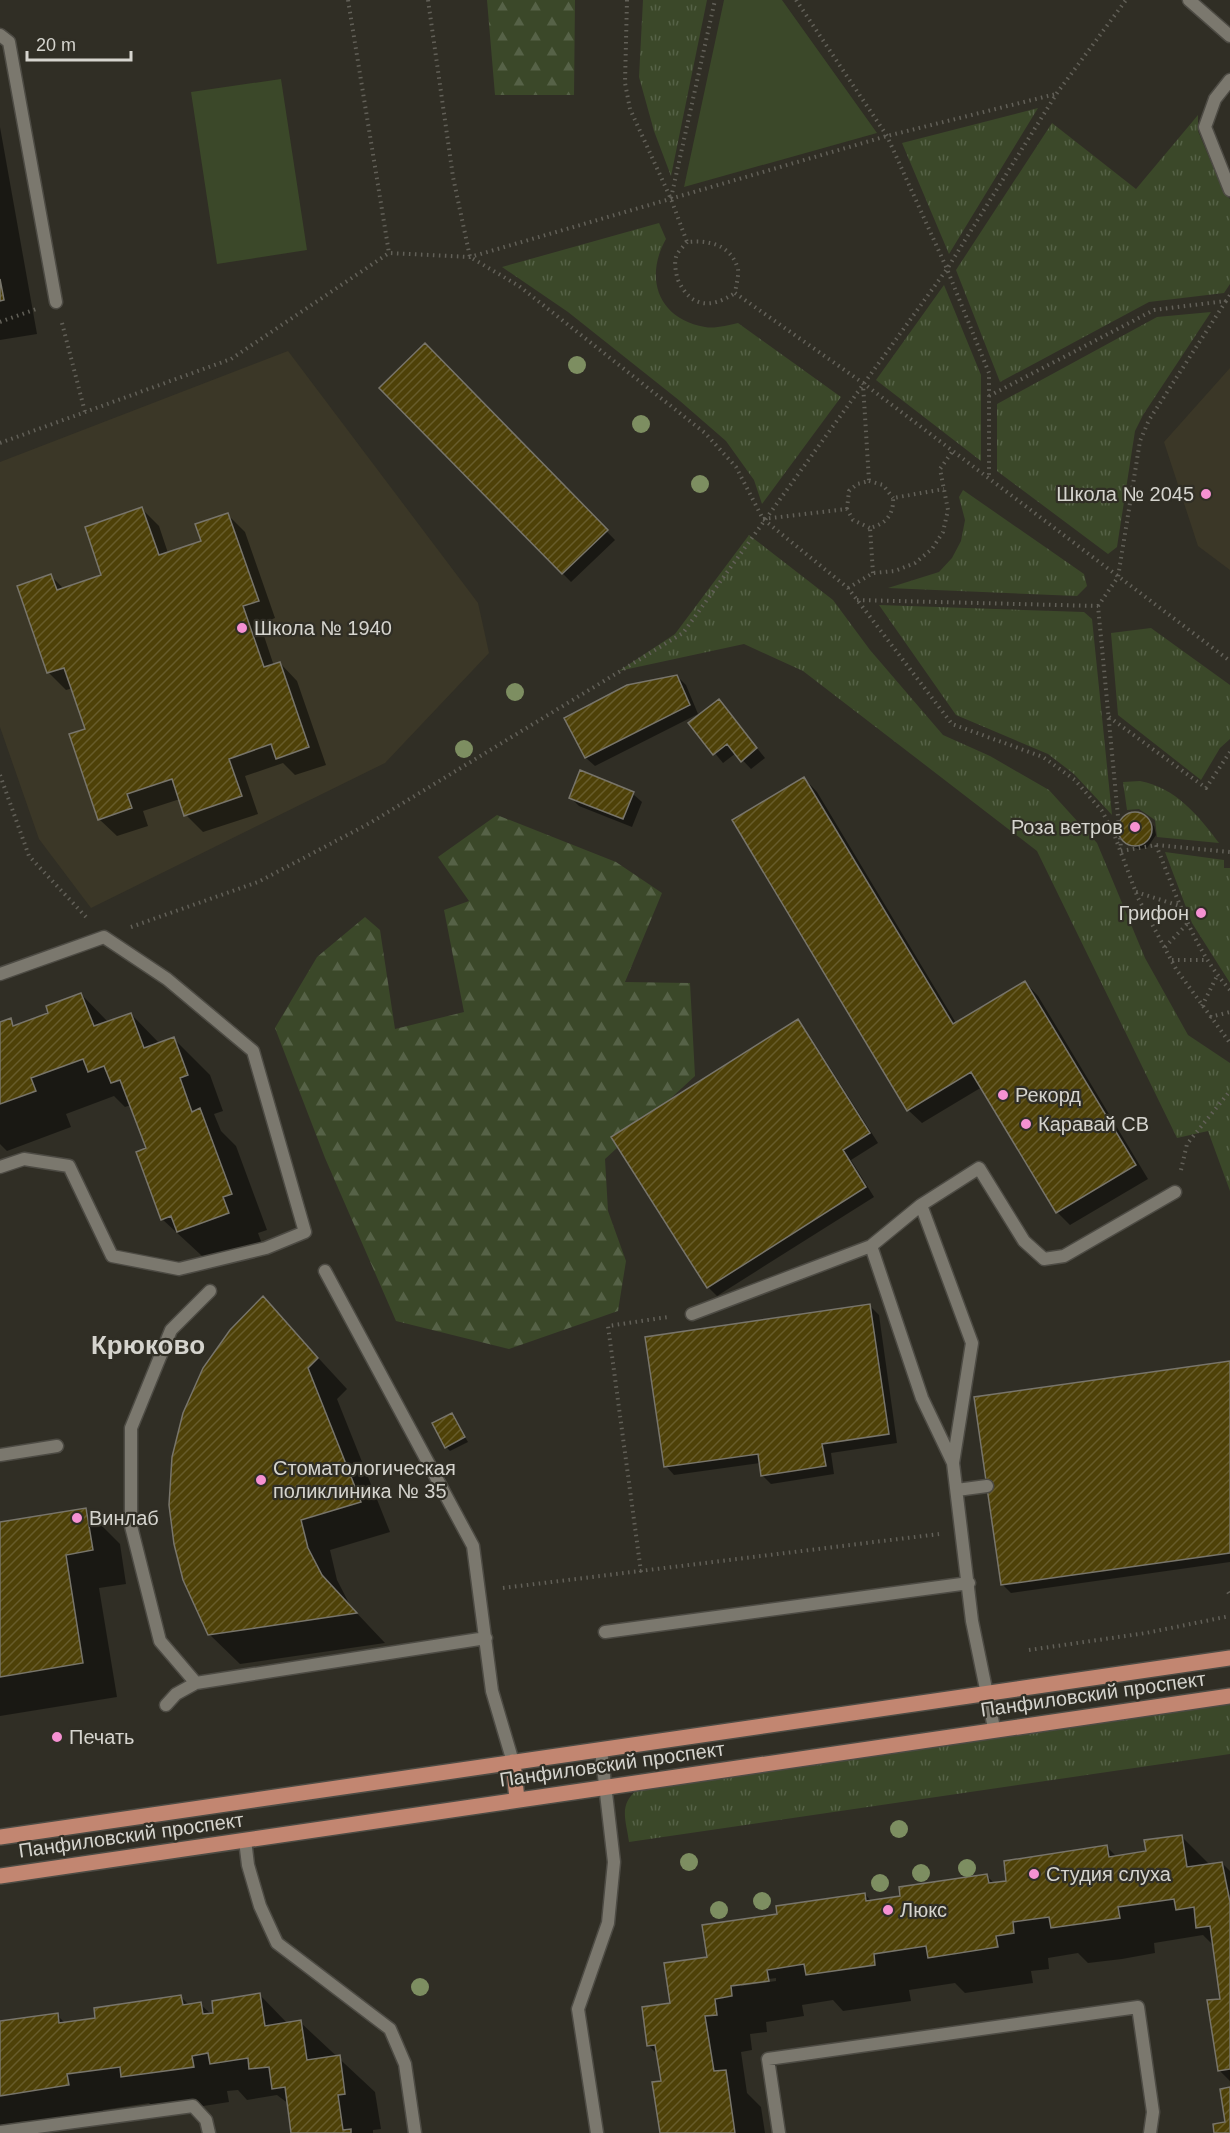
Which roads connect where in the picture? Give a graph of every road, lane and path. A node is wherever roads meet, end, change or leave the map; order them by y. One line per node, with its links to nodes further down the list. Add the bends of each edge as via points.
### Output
1 (348, 0): 16 (path)
2 (428, 0): 17 (path, via 453,177)
3 (627, 0): 14 (path, via 625,83 630,109)
4 (715, 0): 14 (path)
5 (796, 0): 12 (path)
6 (1126, 0): 11 (path)
7 (1189, 0): 9 (lane)
8 (0, 35): 22 (lane, via 9,42)
9 (1230, 36)
10 (1230, 81): 13 (lane, via 1215,99 1205,127)
11 (1057, 93): 12 (path); 18 (path)
12 (887, 136): 14 (path); 18 (path)
13 (1230, 190)
14 (671, 199): 15 (path); 17 (path)
15 (687, 242): 19 (path, via 709,240 729,252 738,270); 19 (path, via 676,256 676,276 684,292 708,304 721,302)
16 (389, 253): 17 (path); 26 (path, via 231,359)
17 (470, 257): 34 (path, via 519,285 705,433 736,467)
18 (947, 269): 24 (path); 25 (path, via 989,373)
19 (735, 293): 24 (path)
20 (1230, 295): 21 (path)
21 (1226, 301): 25 (path, via 1154,310); 37 (path, via 1149,420 1140,441)
22 (56, 302): 23 (path); 26 (path)
23 (0, 322)
24 (862, 383): 28 (path); 30 (path); 34 (path)
25 (989, 396): 29 (path)
26 (85, 412): 27 (path)
27 (0, 443)
28 (952, 452): 29 (path); 31 (path, via 940,469)
29 (988, 479): 37 (path)
30 (869, 481): 32 (path, via 883,485); 33 (path, via 849,491)
31 (944, 489): 32 (path); 36 (path, via 948,510 932,549 915,563 895,571)
32 (893, 498): 35 (path, via 887,519)
33 (847, 509): 34 (path); 35 (path, via 853,519)
34 (763, 519): 38 (path); 52 (path, via 683,633 370,823 289,866 258,882)
35 (870, 528): 36 (path)
36 (873, 573): 38 (path)
37 (1118, 576): 40 (path); 41 (path)
38 (848, 588): 39 (path)
39 (857, 600): 40 (path); 48 (path, via 952,724 1043,757 1075,780 1102,811)
40 (1098, 606): 42 (path)
41 (1230, 661)
42 (1108, 717): 43 (path, via 1206,788); 46 (path)
43 (1230, 752)
44 (0, 775): 52 (path, via 29,856)
45 (1156, 845): 46 (path); 47 (path); 50 (path)
46 (1121, 851): 48 (path)
47 (1230, 852)
48 (1124, 863): 49 (path)
49 (1136, 892): 50 (path); 53 (path)
50 (1181, 906): 51 (path)
51 (1187, 924): 53 (path); 55 (path)
52 (104, 937): 56 (lane); 64 (lane, via 167,979 253,1051 305,1232 266,1248 179,1269 112,1256 69,1166 24,1159)
53 (1165, 948): 54 (path)
54 (1172, 960): 55 (path); 59 (path)
55 (1206, 960): 57 (path)
56 (0, 974)
57 (1217, 976): 58 (path); 59 (path)
58 (1230, 990)
59 (1202, 1006): 61 (path)
60 (1230, 1012): 61 (path)
61 (1210, 1017): 62 (path)
62 (1230, 1043)
63 (1230, 1091): 65 (path, via 1187,1144)
64 (0, 1167)
65 (1175, 1191): 66 (lane, via 1064,1256 1044,1259 1024,1241 979,1168)
66 (921, 1205): 67 (lane); 73 (lane, via 972,1343)
67 (871, 1246): 70 (lane); 73 (lane, via 922,1398)
68 (325, 1271): 79 (lane, via 473,1546)
69 (210, 1291): 85 (lane, via 171,1330 131,1428 131,1526 154,1618 160,1641)
70 (692, 1314): 77 (path, via 609,1326)
71 (57, 1446): 72 (lane)
72 (0, 1455)
73 (953, 1463): 75 (lane)
74 (987, 1486): 75 (lane)
75 (957, 1490): 76 (lane)
76 (963, 1532): 77 (path); 78 (lane)
77 (641, 1572): 79 (path)
78 (969, 1583): 81 (lane); 86 (lane, via 972,1622)
79 (480, 1591): 82 (lane)
80 (1230, 1616): 83 (path)
81 (605, 1632)
82 (486, 1638): 85 (lane); 91 (lane, via 492,1691)
83 (1029, 1650)
84 (1230, 1658): 86 (main road, Панфиловский проспект)
85 (196, 1683): 88 (lane)
86 (988, 1692): 89 (lane); 90 (main road, Панфиловский проспект)
87 (1230, 1696): 89 (main road, Панфиловский проспект)
88 (166, 1705)
89 (994, 1728): 92 (main road, Панфиловский проспект)
90 (601, 1750): 91 (main road, Панфиловский проспект); 92 (lane)
91 (513, 1762): 93 (main road); 94 (main road, Панфиловский проспект)
92 (605, 1786): 93 (main road, Панфиловский проспект); 100 (lane, via 614,1862 608,1923 578,2009)
93 (518, 1799): 95 (main road, Панфиловский проспект)
94 (0, 1837)
95 (244, 1840): 96 (main road, Панфиловский проспект); 99 (lane, via 260,1906 277,1943 390,2029 405,2064)
96 (0, 1876)
97 (0, 2132): 98 (lane, via 193,2106 206,2120)
98 (208, 2133)
99 (415, 2133)
100 (597, 2133)
101 (779, 2133): 102 (lane, via 768,2059 1138,2007 1153,2112)
102 (1150, 2133)

